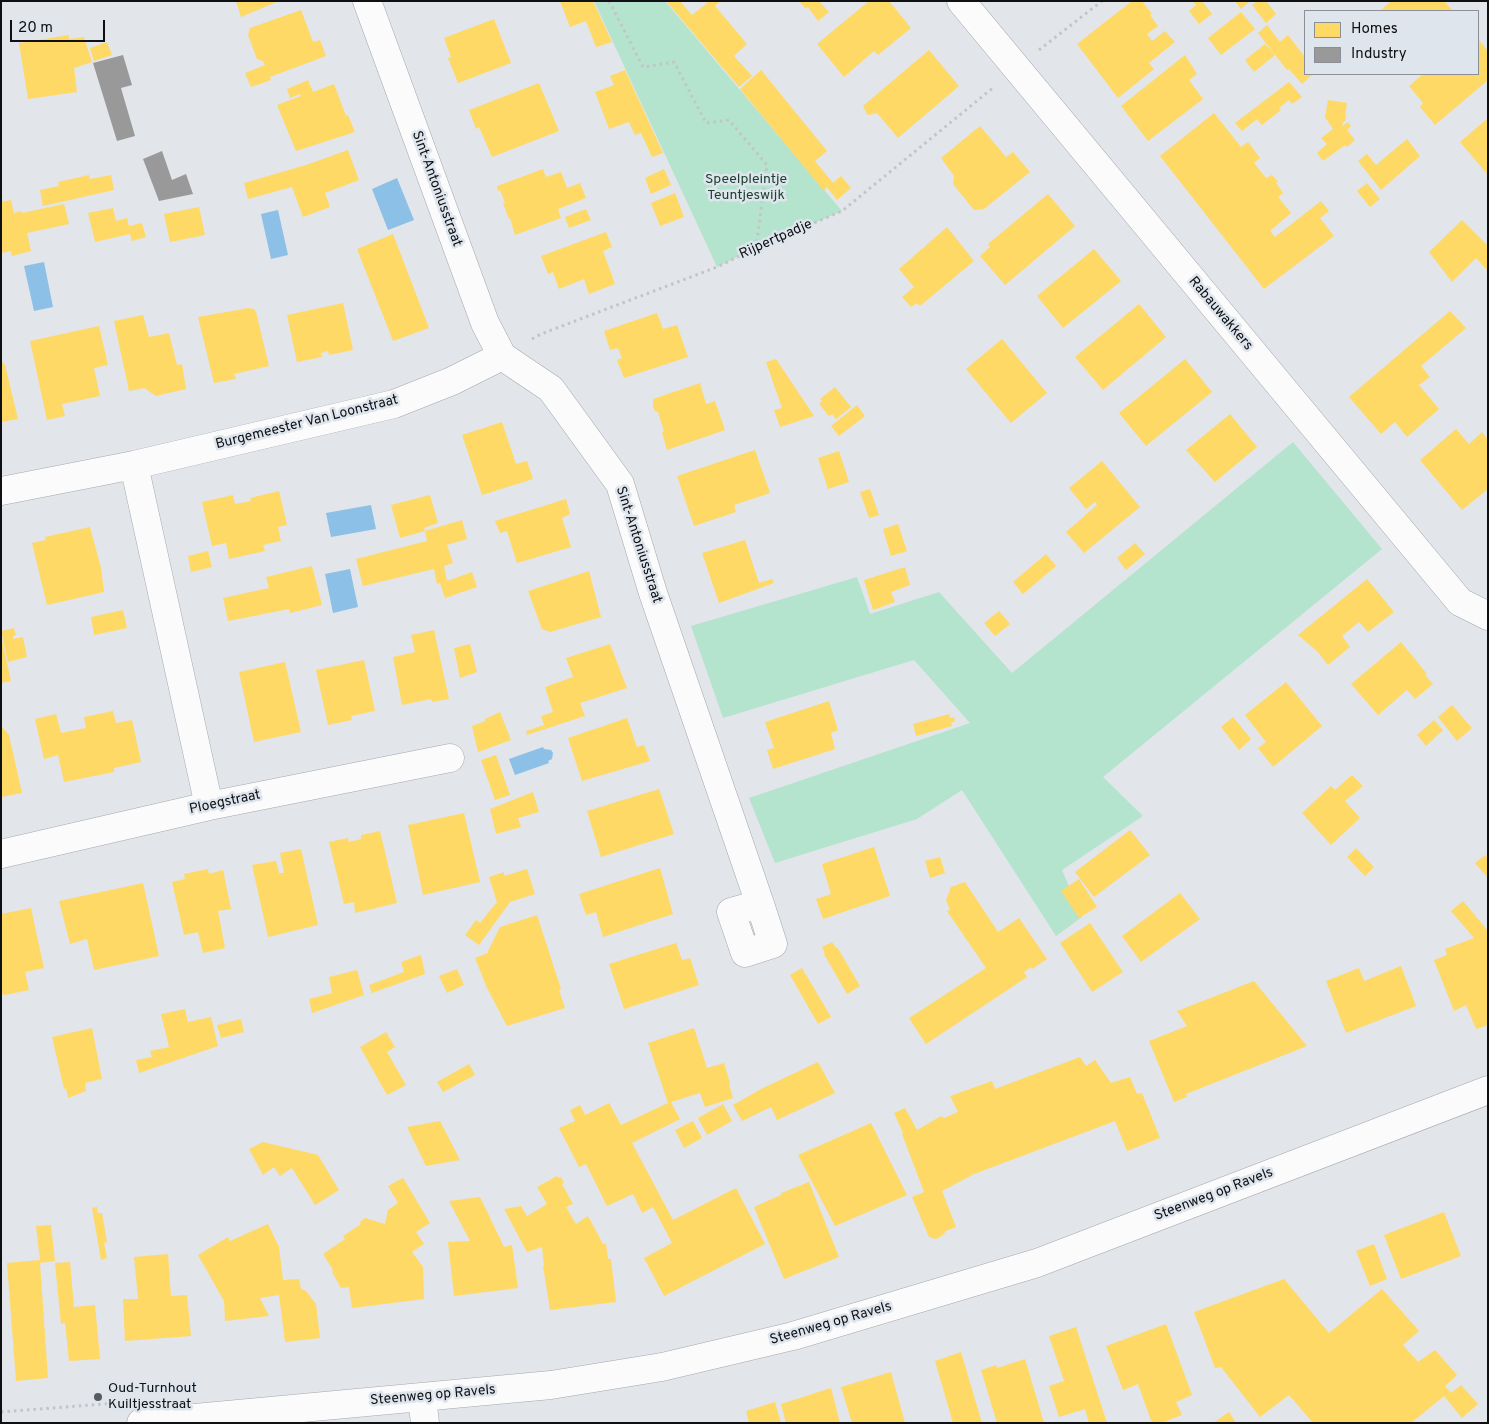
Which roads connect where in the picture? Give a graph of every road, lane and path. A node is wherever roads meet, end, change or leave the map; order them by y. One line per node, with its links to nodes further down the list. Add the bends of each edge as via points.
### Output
1 (367, 1): 7 (street, Sint-Antoniusstraat, via 485,323)
2 (609, 1): 6 (path, via 643,67 674,62 706,123 729,120 767,165)
3 (961, 1): 5 (street, Rabauwakkers)
4 (1102, 1): 5 (path, Rijpertpadje)
5 (1016, 69): 6 (path, Rijpertpadje, via 842,212); 10 (street, Rabauwakkers, via 1460,602)
6 (756, 248): 7 (path, Rijpertpadje, via 717,267 541,334)
7 (502, 356): 8 (street, Burgemeester Van Loonstraat, via 452,381 394,404); 14 (street, Sint-Antoniusstraat, via 551,389 620,484 653,593)
8 (134, 465): 9 (street, Burgemeester Van Loonstraat); 12 (street)
9 (1, 491)
10 (1488, 616)
11 (450, 758): 12 (street, Ploegstraat)
12 (210, 806): 13 (street, Ploegstraat)
13 (1, 854)
14 (760, 904)
15 (1488, 1090): 16 (street, Steenweg op Ravels, via 1037,1264 793,1336 662,1367)
16 (424, 1410): 17 (street, Steenweg op Ravels)
17 (141, 1423)

